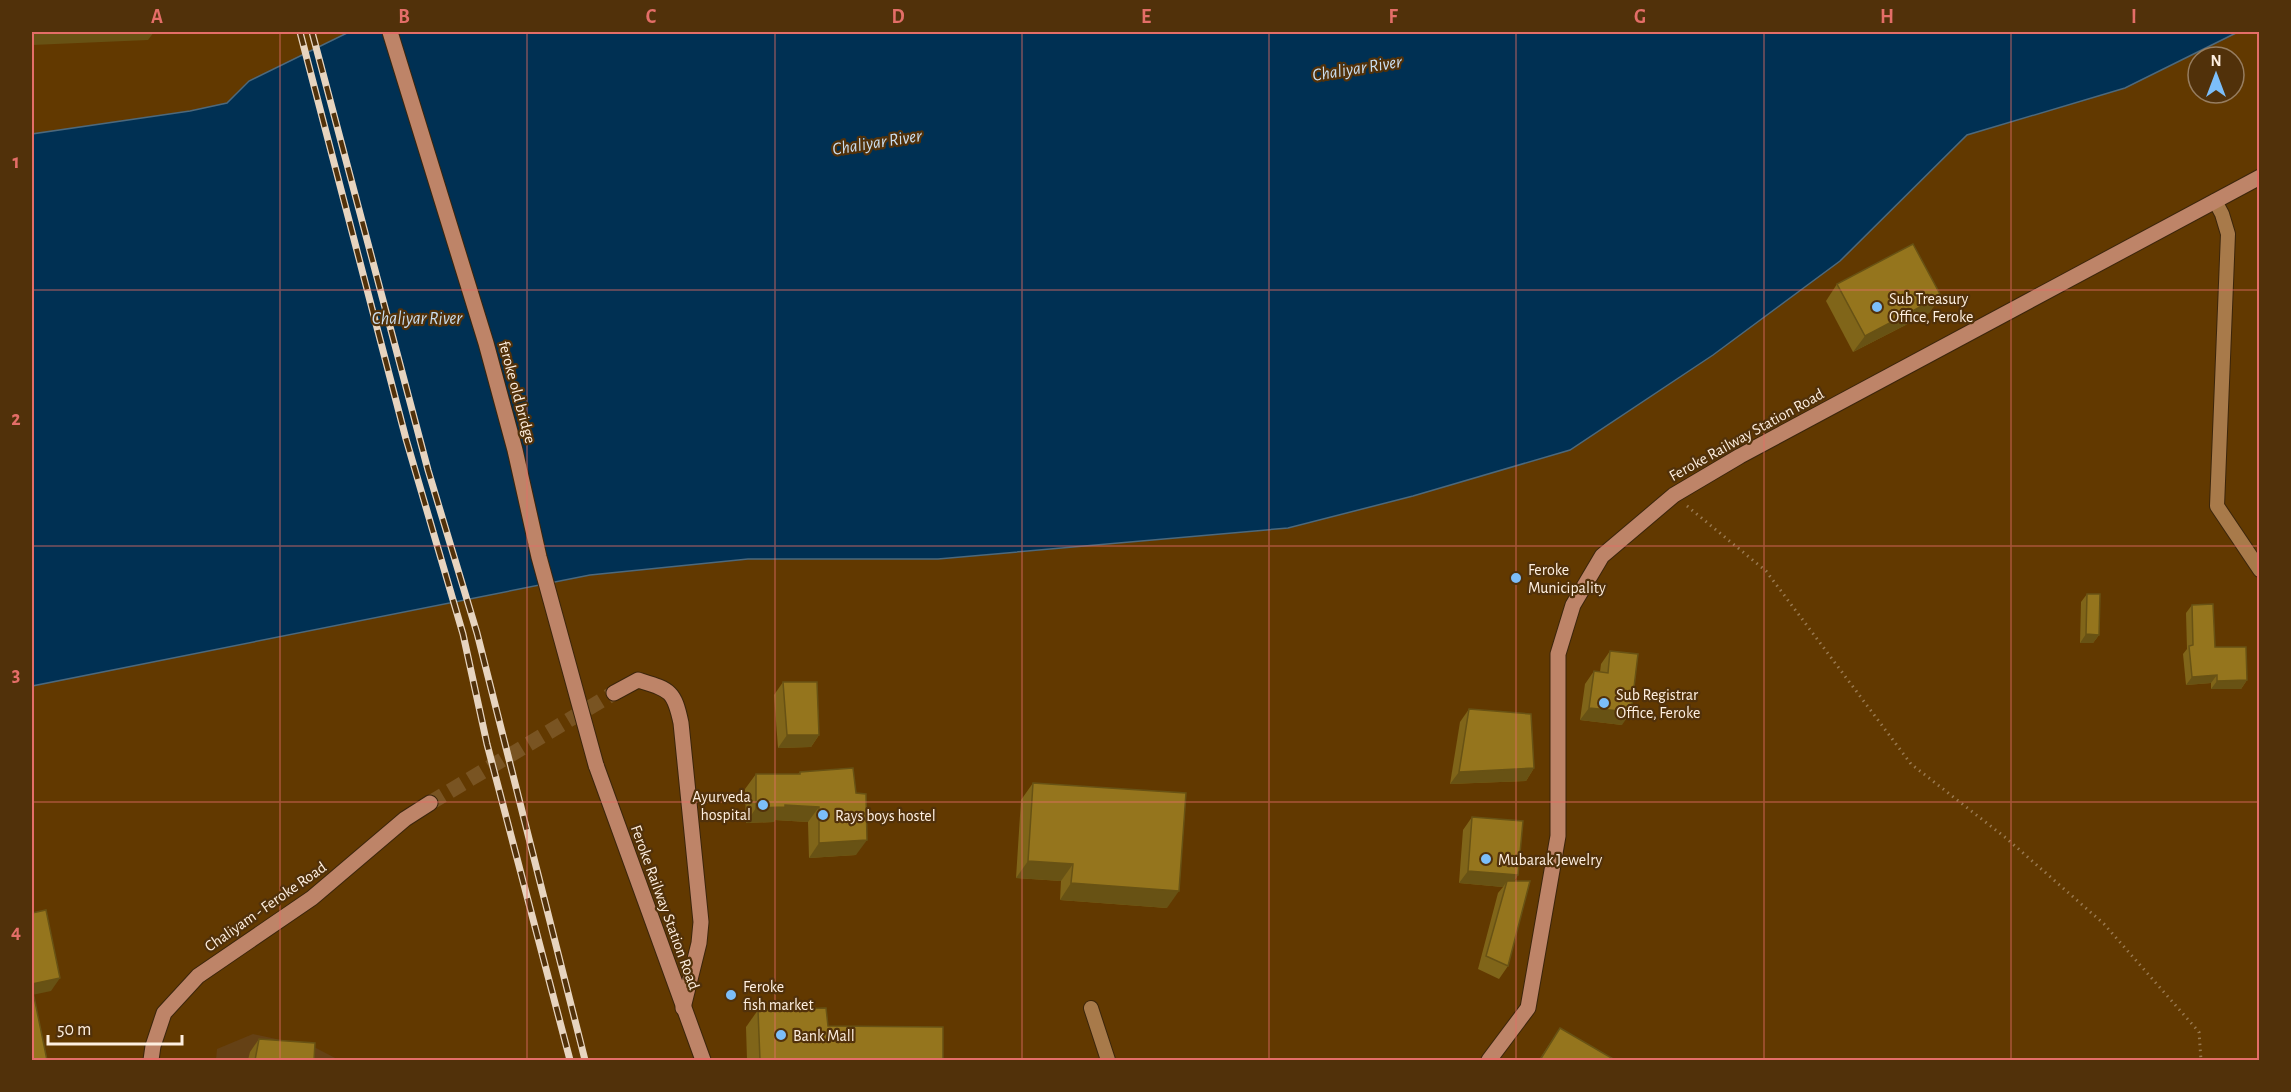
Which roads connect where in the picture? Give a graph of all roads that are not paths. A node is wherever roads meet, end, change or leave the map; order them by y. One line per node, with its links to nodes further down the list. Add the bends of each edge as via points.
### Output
1 (390, 32): 6 (main road, feroke old bridge, bridge, via 486,343)
2 (2259, 177): 3 (main road, Feroke Railway Station Road)
3 (2215, 201): 4 (street, via 2228,234 2217,506); 13 (main road, Feroke Railway Station Road, via 1740,456 1674,495 1602,556 1573,605 1558,654 1558,836 1528,1008)
4 (2259, 570)
5 (614, 693): 8 (main road, via 638,680 663,688 676,702 681,723 701,922)
6 (596, 765): 8 (main road, Feroke Railway Station Road)
7 (430, 803): 10 (main road, Chaliyam - Feroke Road, via 405,819 312,898 198,976 164,1013)
8 (683, 1008): 11 (main road, Feroke Railway Station Road)
9 (1091, 1008): 12 (street)
10 (151, 1060)
11 (703, 1060)
12 (1108, 1060)
13 (1489, 1060)

